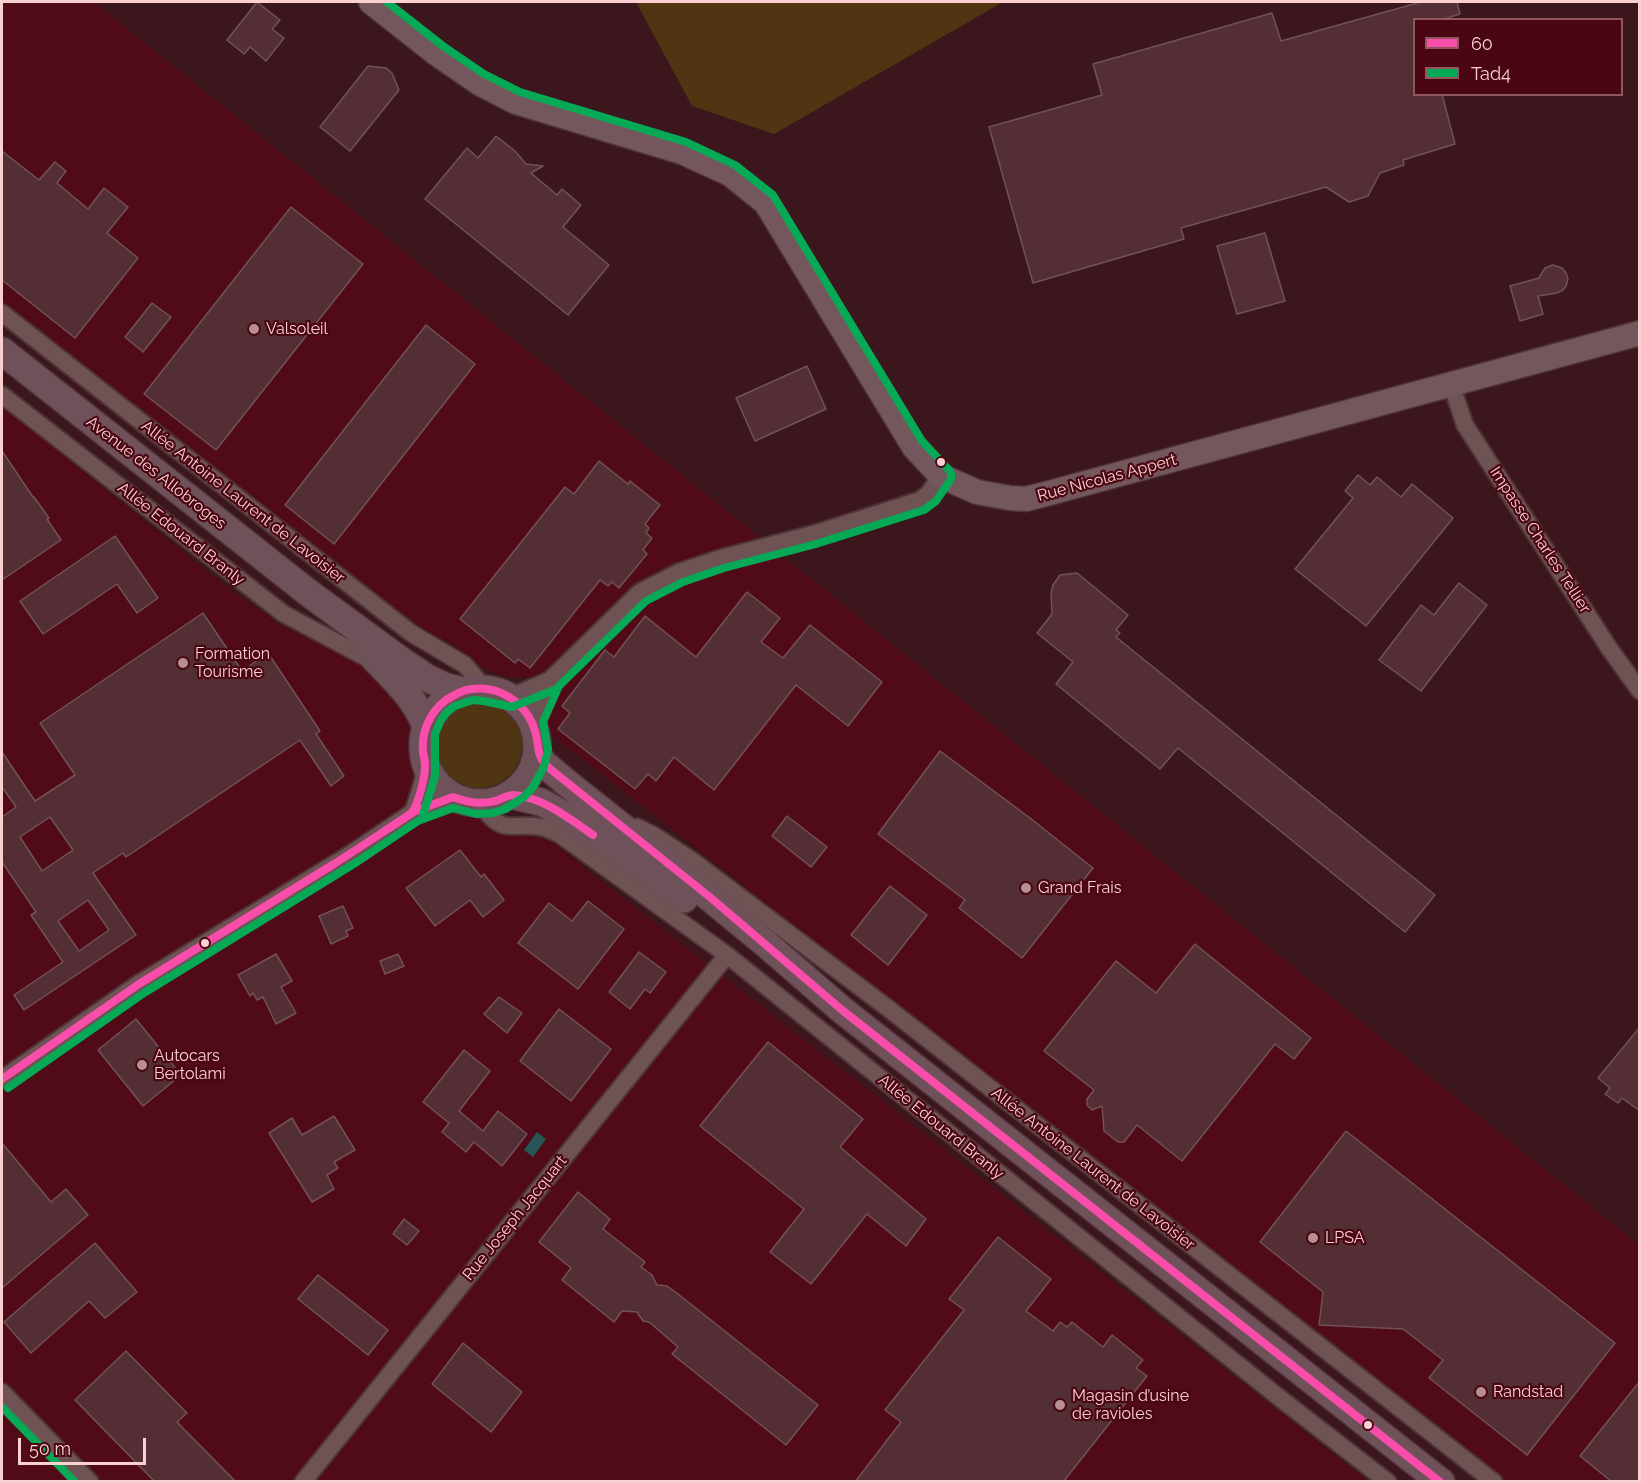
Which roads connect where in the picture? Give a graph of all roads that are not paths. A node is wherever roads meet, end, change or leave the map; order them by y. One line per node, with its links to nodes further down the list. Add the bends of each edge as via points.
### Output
1 (370, 2): 7 (street, Rue Nicolas Appert, via 437,54 507,98 682,152 730,174 766,203 914,447)
2 (2, 313): 12 (street, Allée Antoine Laurent de Lavoisier, via 411,633 465,665)
3 (1640, 333): 5 (street, Rue Nicolas Appert)
4 (2, 351): 8 (main road, Avenue des Allobroges)
5 (1451, 384): 7 (street, Rue Nicolas Appert, via 1026,499 977,492); 11 (street, Impasse Charles Tellier, via 1465,425)
6 (2, 395): 9 (street, Allée Edouard Branly, via 284,614 361,656)
7 (941, 476): 10 (street, via 920,500 721,558 679,572 640,592)
8 (309, 594): 9 (main road, Avenue des Allobroges); 12 (main road, Avenue des Allobroges, via 427,678 446,687)
9 (370, 655): 14 (main road, Avenue des Allobroges, via 410,696)
10 (550, 681): 12 (street); 13 (street)
11 (1640, 691)
12 (486, 692): 13 (main road, via 522,707); 14 (main road, via 451,696 440,704)
13 (532, 721): 15 (main road)
14 (426, 726): 16 (main road)
15 (537, 754): 17 (main road, via 532,770); 21 (main road)
16 (425, 764): 18 (main road, via 436,783); 20 (street)
17 (511, 795): 19 (main road); 21 (main road, via 541,802)
18 (453, 797): 19 (main road); 20 (street)
19 (481, 804): 23 (street, Allée Edouard Branly, via 498,824 544,828 559,834)
20 (413, 812): 25 (street, via 138,984)
21 (601, 826): 22 (main road); 24 (main road, via 641,867 760,956)
22 (677, 860): 24 (main road); 31 (street, Allée Antoine Laurent de Lavoisier, via 889,1008)
23 (727, 955): 28 (street, Rue Joseph Jacquart); 29 (street, Allée Edouard Branly)
24 (842, 1010): 30 (main road)
25 (2, 1079)
26 (2, 1392): 27 (street)
27 (90, 1482)
28 (303, 1482)
29 (1388, 1482)
30 (1442, 1482)
31 (1494, 1482)

